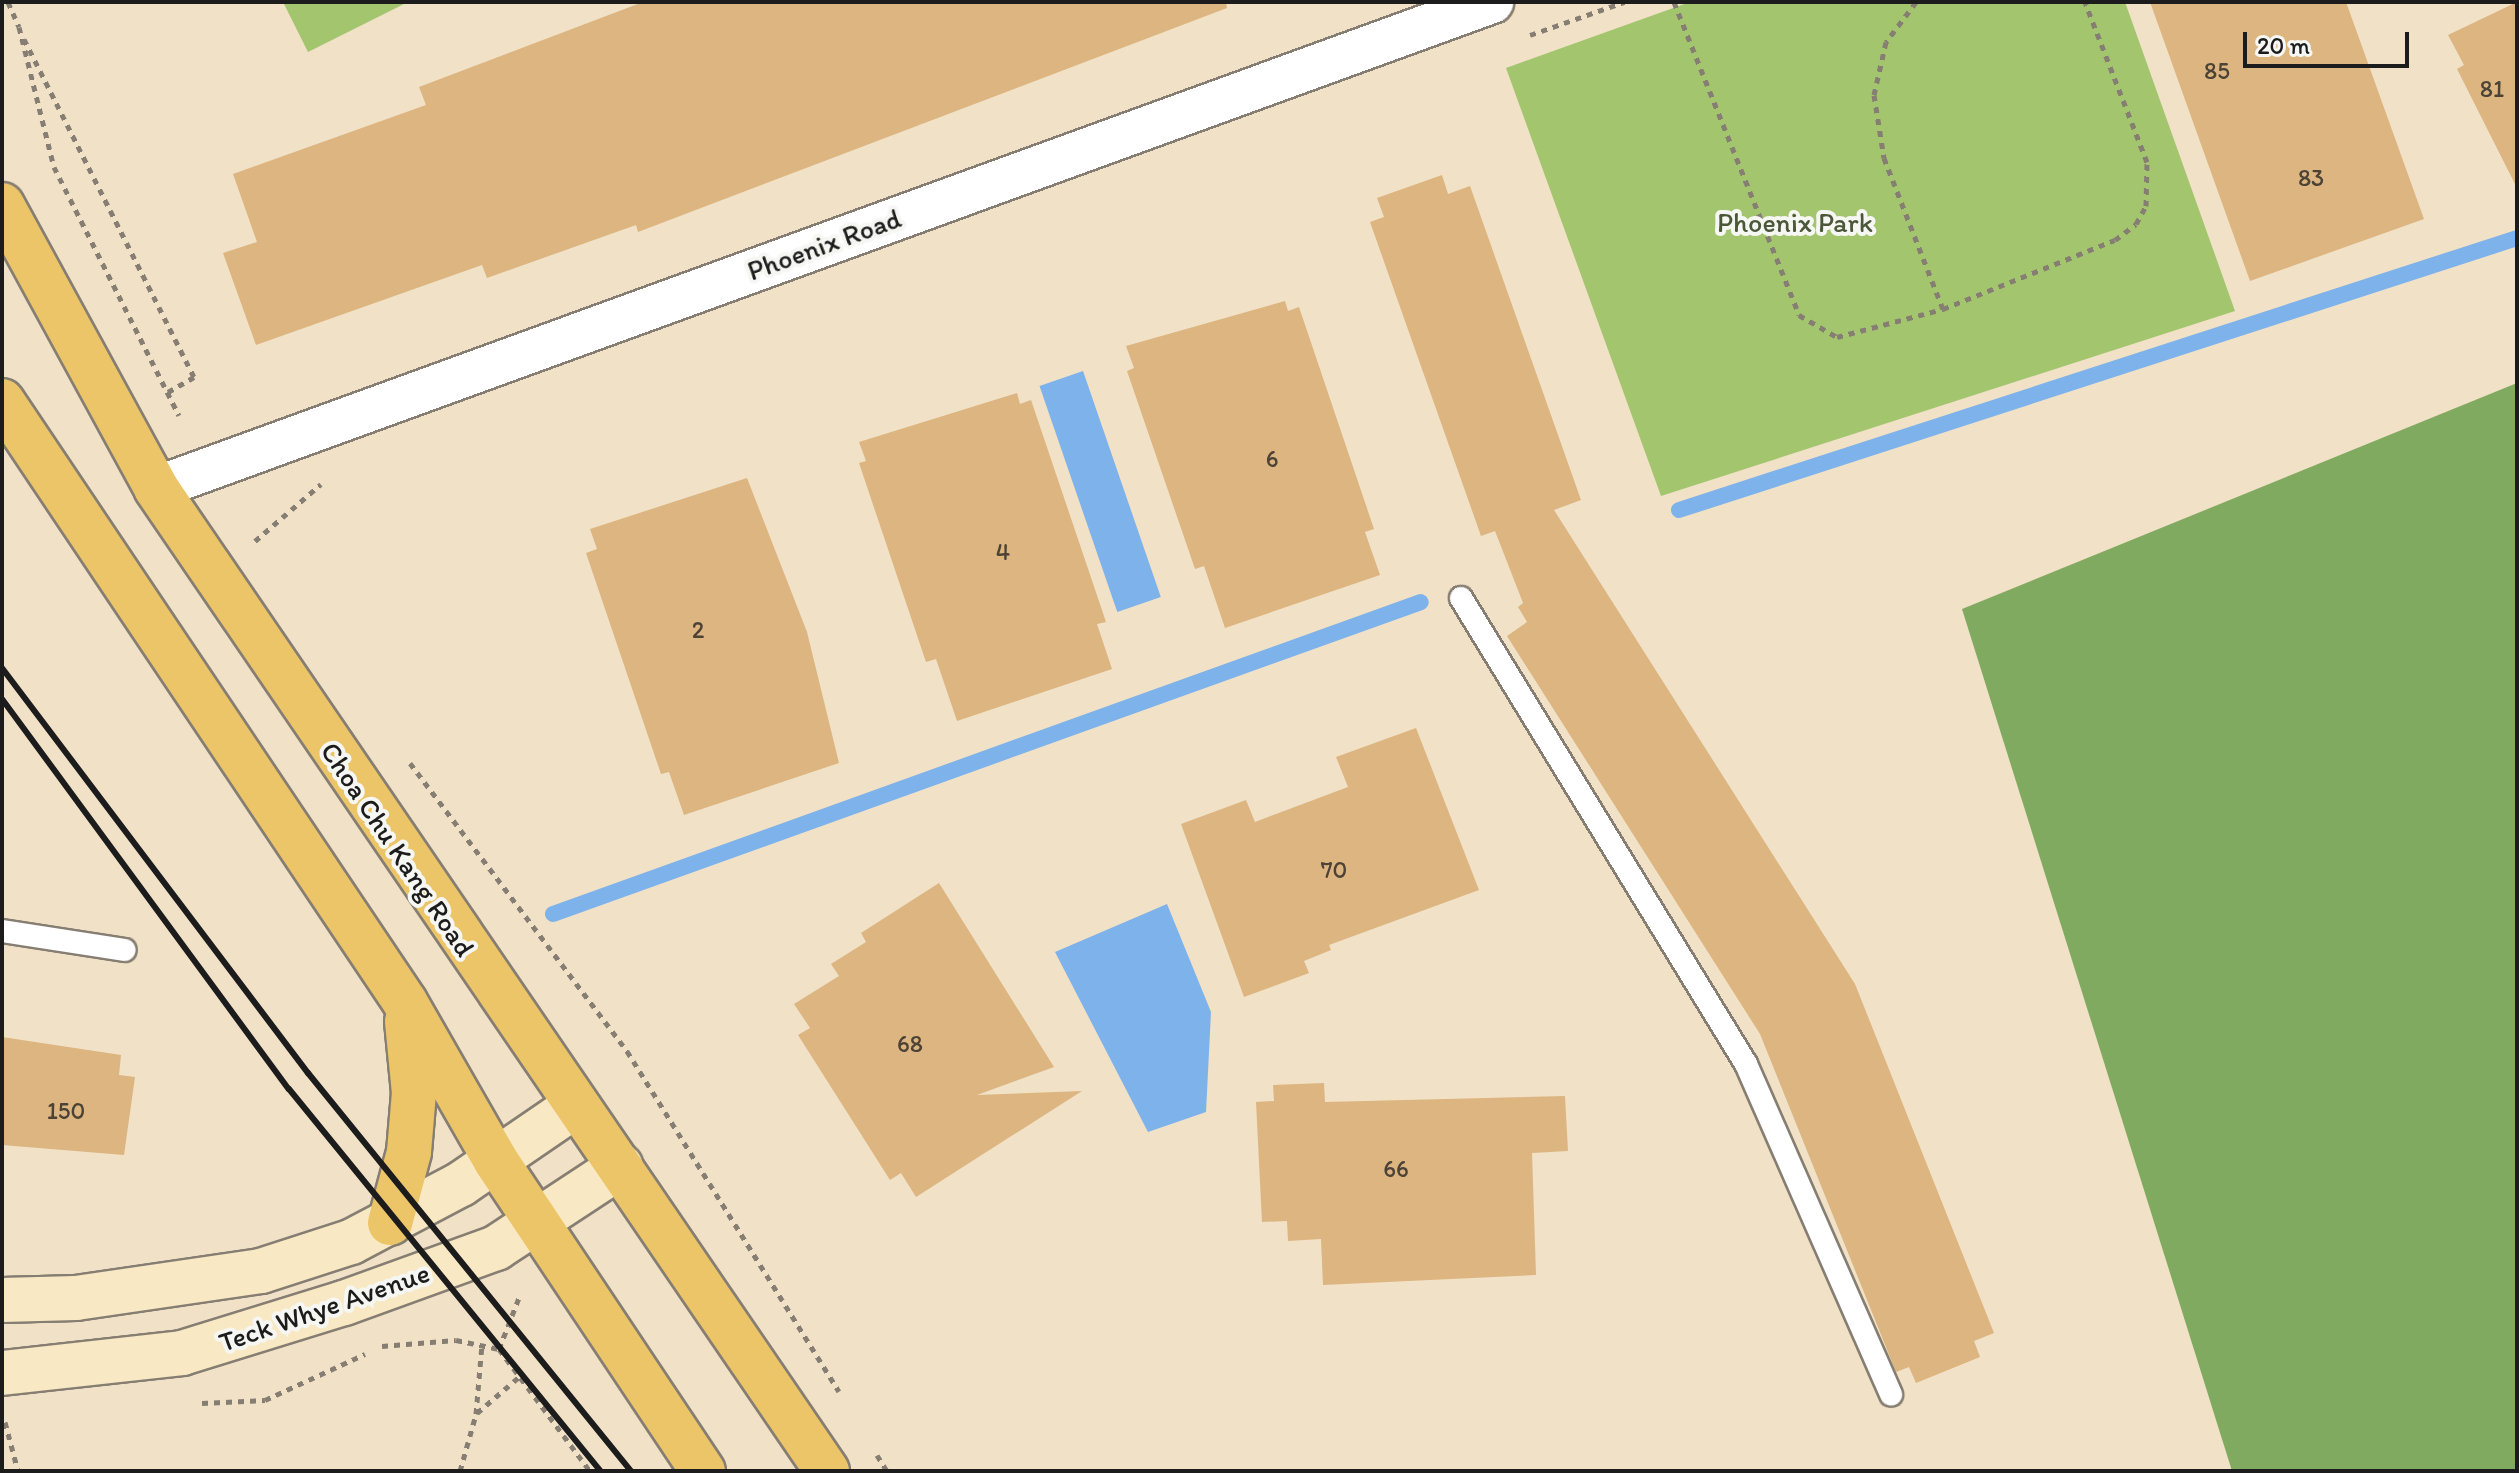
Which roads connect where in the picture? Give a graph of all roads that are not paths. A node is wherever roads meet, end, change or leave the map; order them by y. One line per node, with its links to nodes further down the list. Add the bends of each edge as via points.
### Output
1 (1492, 2): 4 (street, Phoenix Road)
2 (2, 205): 4 (main road, Choa Chu Kang Road)
3 (2, 401): 8 (main road)
4 (156, 488): 9 (main road, Choa Chu Kang Road)
5 (1461, 598): 16 (lane, via 1746,1064)
6 (2, 931): 7 (lane)
7 (125, 950)
8 (405, 1002): 10 (main road); 13 (main road, via 414,1093 409,1152)
9 (575, 1106): 10 (main road, Teck Whye Avenue); 11 (main road, Choa Chu Kang Road)
10 (496, 1161): 12 (main road); 13 (main road, Teck Whye Avenue)
11 (621, 1166): 12 (main road, Teck Whye Avenue); 18 (main road, Choa Chu Kang Road)
12 (539, 1221): 15 (main road, Teck Whye Avenue, via 496,1248 220,1343 80,1368); 17 (main road)
13 (390, 1223): 14 (main road, Teck Whye Avenue, via 261,1271 76,1298)
14 (2, 1300)
15 (2, 1373)
16 (1891, 1395)
17 (703, 1471)
18 (827, 1471)

